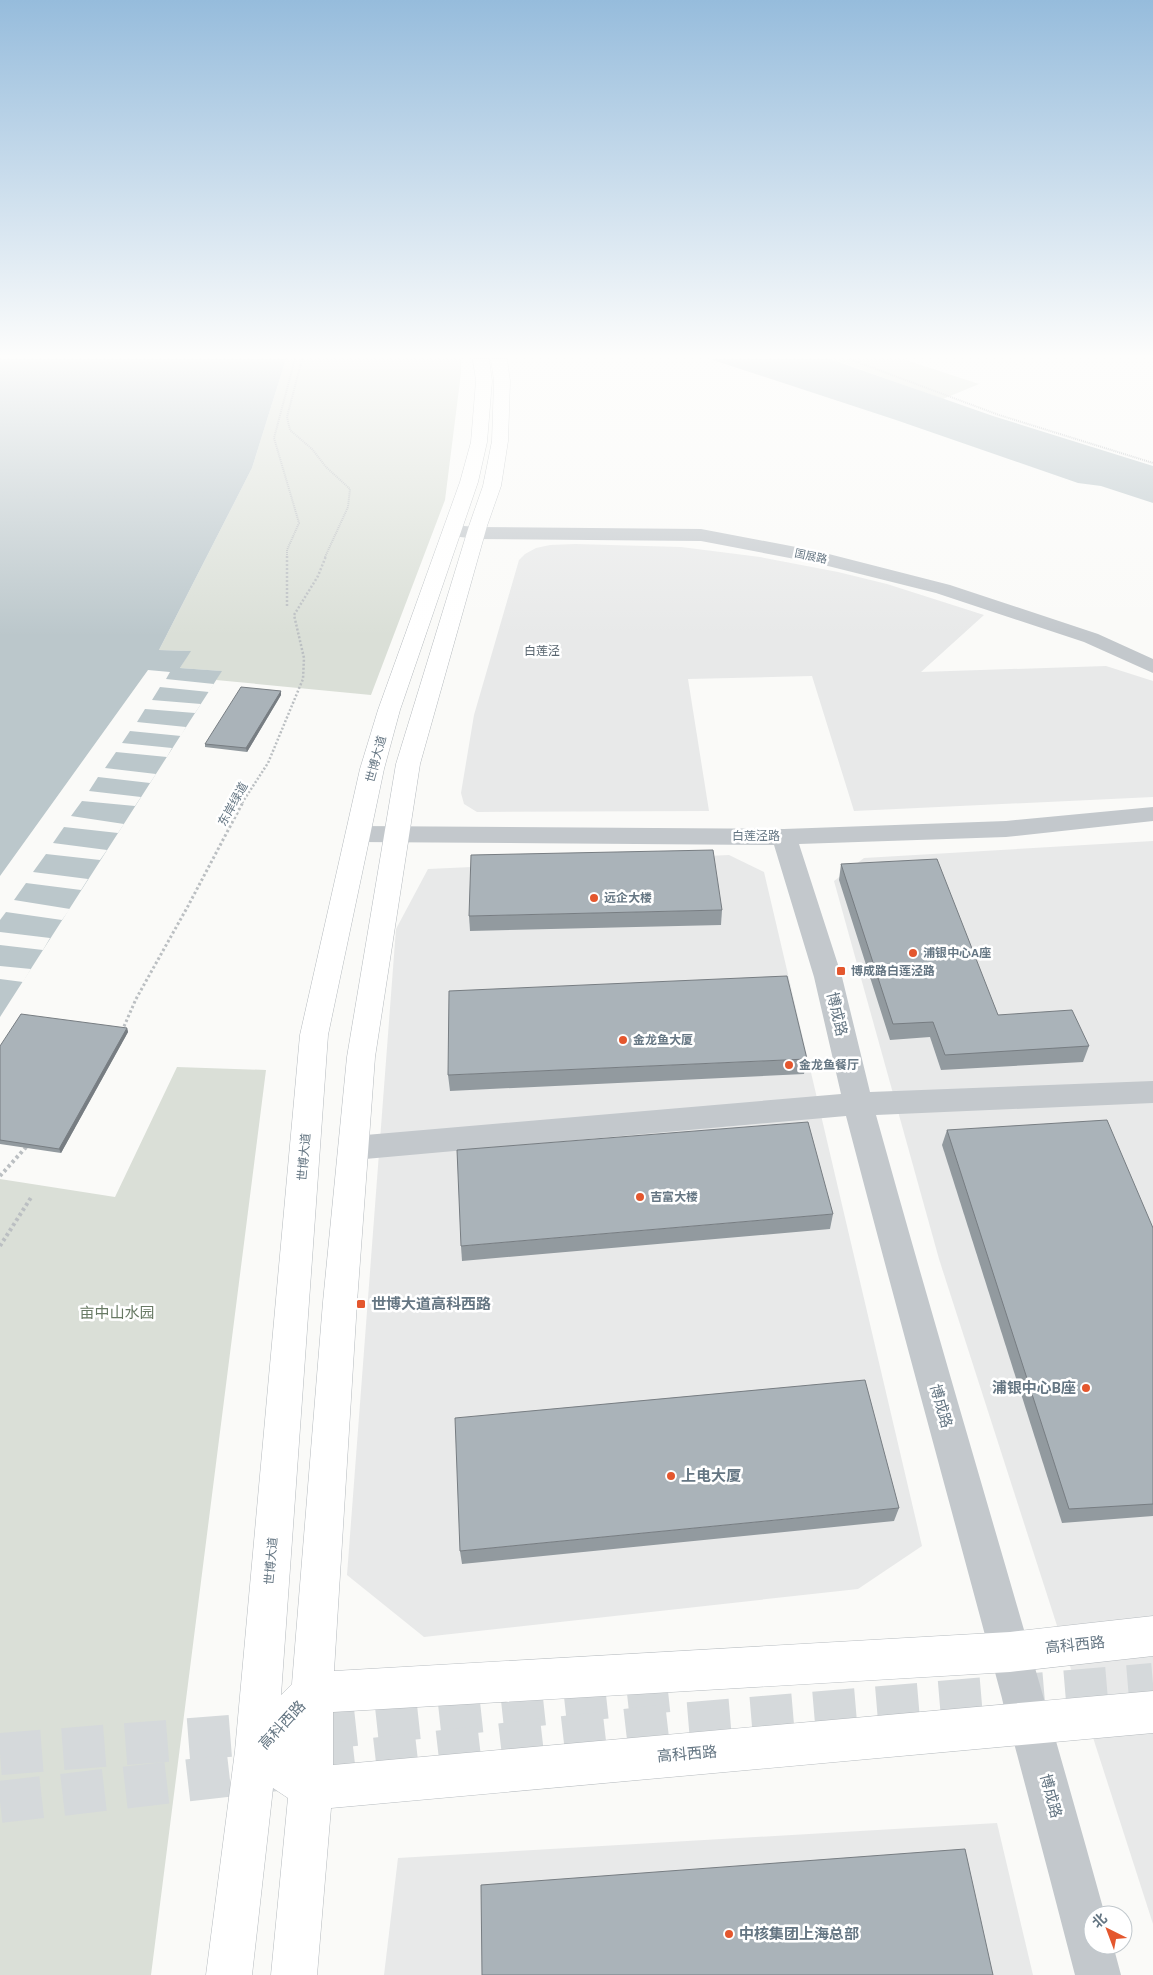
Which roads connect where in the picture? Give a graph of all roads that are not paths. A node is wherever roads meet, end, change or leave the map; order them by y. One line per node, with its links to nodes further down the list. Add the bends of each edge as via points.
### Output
1 (477, 451): 3 (main road, 世博大道)
2 (498, 451): 4 (main road, 世博大道, via 492,486)
3 (452, 531): 4 (street, 国展路); 7 (main road, 世博大道, via 390,710 372,769)
4 (476, 534): 5 (street, 国展路, via 701,534 817,557 952,592 1091,638); 8 (main road, 世博大道, via 408,764)
5 (1153, 667)
6 (1153, 814): 9 (street, 白莲泾路, via 1006,829)
7 (358, 834): 8 (street, 白莲泾路); 18 (main road, 世博大道, via 314,1035)
8 (397, 834): 9 (street, 白莲泾路); 12 (main road, 世博大道, via 361,1056)
9 (784, 837): 11 (street, 博成路, via 828,977)
10 (1153, 1092): 11 (street)
11 (858, 1104): 12 (street); 14 (street, 博成路)
12 (354, 1148): 15 (main road, 世博大道)
13 (1153, 1636): 14 (main road, 高科西路)
14 (1010, 1652): 15 (main road, 高科西路); 17 (street, 博成路)
15 (312, 1692): 18 (main road, 高科西路); 19 (main road, 世博大道)
16 (1153, 1712): 17 (main road, 高科西路)
17 (1031, 1723): 19 (main road, 高科西路); 22 (street, 博成路)
18 (256, 1751): 19 (main road, 高科西路); 20 (main road, 世博大道)
19 (310, 1788): 21 (main road, 世博大道)
20 (229, 1975)
21 (294, 1975)
22 (1098, 1975)

